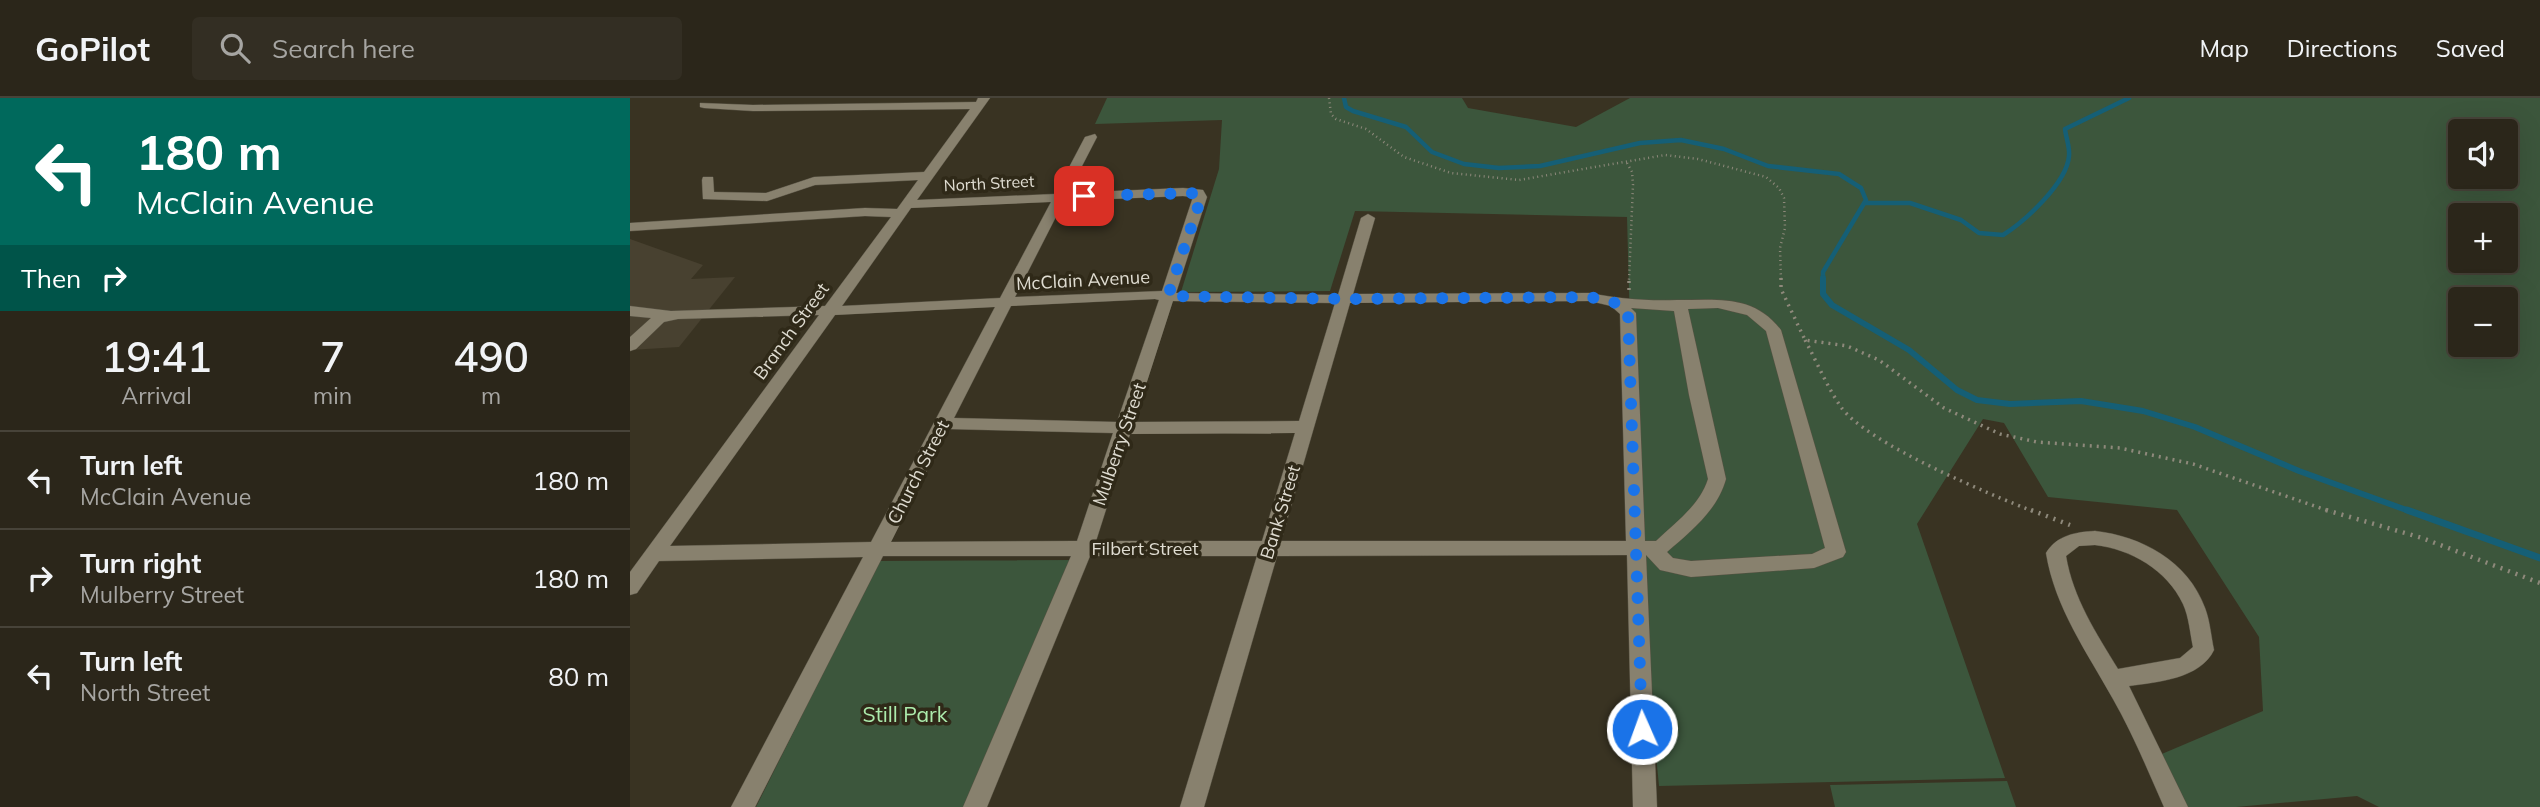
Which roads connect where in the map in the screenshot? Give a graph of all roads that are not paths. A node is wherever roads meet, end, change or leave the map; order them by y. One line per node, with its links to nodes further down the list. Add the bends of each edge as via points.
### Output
1 (981, 101): 2 (street, via 753,108); 4 (street, Branch Street)
2 (704, 105)
3 (1091, 137): 7 (street, Church Street)
4 (928, 176): 5 (street, via 814,181 767,197 708,196); 8 (street, Branch Street)
5 (708, 180)
6 (1198, 193): 7 (street, North Street); 11 (street, Mulberry Street, via 1200,201)
7 (1059, 197): 8 (street, North Street); 13 (street, Church Street)
8 (904, 208): 10 (street, North Street); 16 (street, Branch Street)
9 (1368, 218): 12 (street, Bank Street)
10 (630, 228)
11 (1168, 296): 12 (street, McClain Avenue); 13 (street, McClain Avenue); 22 (street, Mulberry Street)
12 (1343, 299): 15 (street, McClain Avenue, via 1590,297); 21 (street, Bank Street)
13 (1006, 304): 16 (street, McClain Avenue); 20 (street, Church Street)
14 (1678, 305): 15 (street, McClain Avenue); 25 (street, via 1717,479 1713,493 1695,516 1660,548); 25 (street, McClain Avenue, via 1731,303 1763,317 1773,330 1836,552 1814,561 1691,569 1667,565)
15 (1621, 306): 25 (street)
16 (831, 308): 18 (street, McClain Avenue); 27 (street, Branch Street)
17 (630, 311): 18 (street, McClain Avenue)
18 (669, 315): 19 (street)
19 (630, 346)
20 (943, 423): 22 (street); 26 (street, Church Street)
21 (1306, 427): 22 (street); 23 (street, Bank Street)
22 (1126, 428): 24 (street, Mulberry Street)
23 (1269, 547): 24 (street, Filbert Street); 25 (street, Filbert Street); 32 (street, Bank Street)
24 (1084, 548): 26 (street, Filbert Street); 31 (street, Mulberry Street)
25 (1644, 548): 33 (street)
26 (878, 549): 27 (street, Filbert Street); 30 (street, Church Street)
27 (654, 554): 28 (street, Branch Street)
28 (630, 586)
29 (2113, 679): 29 (street, via 2057,572 2056,553 2076,538 2119,540 2150,556 2174,577 2193,603 2204,650 2186,665); 34 (street)
30 (743, 807)
31 (975, 807)
32 (1192, 807)
33 (1645, 807)
34 (2176, 807)

